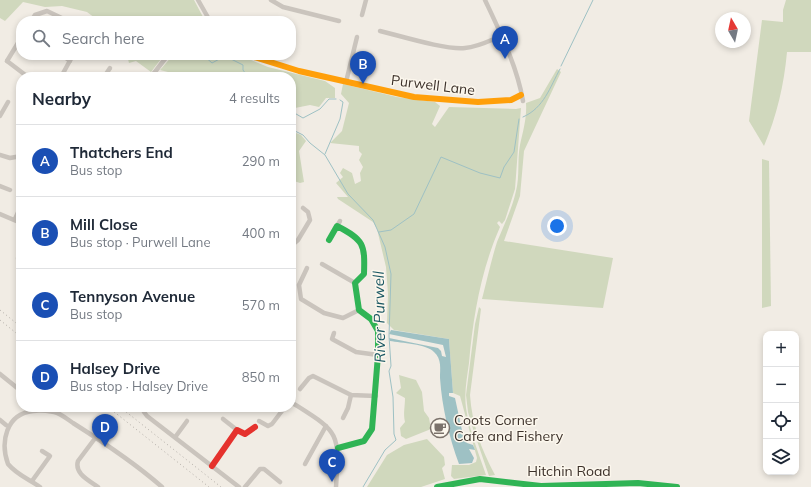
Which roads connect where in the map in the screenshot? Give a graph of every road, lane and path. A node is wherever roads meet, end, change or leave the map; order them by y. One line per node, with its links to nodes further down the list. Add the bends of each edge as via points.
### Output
1 (199, 0): 8 (street)
2 (271, 0): 9 (street, via 283,7)
3 (366, 0): 5 (street)
4 (485, 0): 11 (street)
5 (362, 15)
6 (34, 16): 7 (street, via 46,11)
7 (57, 16)
8 (207, 16)
9 (339, 21)
10 (380, 30): 11 (street, via 450,48 483,44)
11 (500, 36): 25 (street, via 514,67)
12 (357, 37): 24 (street)
13 (16, 46): 16 (street)
14 (164, 60): 23 (street)
15 (266, 60): 24 (street, Purwell Lane)
16 (7, 61): 18 (street); 20 (street)
17 (70, 61): 21 (street)
18 (0, 62)
19 (110, 68): 22 (street)
20 (21, 72)
21 (64, 72)
22 (107, 72)
23 (154, 72)
24 (346, 82): 25 (street, Purwell Lane, via 393,93 470,102)
25 (522, 98)
26 (8, 102): 27 (street)
27 (0, 116)
28 (0, 155): 29 (street)
29 (16, 157)
30 (0, 186): 31 (street)
31 (10, 190)
32 (303, 208): 36 (street, via 308,212 310,220)
33 (0, 214): 34 (street)
34 (15, 219)
35 (329, 240): 39 (street, via 338,223 363,241 364,274)
36 (296, 242)
37 (322, 264): 39 (street)
38 (308, 268): 40 (street, via 299,285 301,298 324,313 343,318)
39 (355, 283): 40 (street)
40 (359, 310): 42 (street, via 371,319 378,331)
41 (334, 334): 42 (street, via 332,339 356,352)
42 (378, 355): 47 (street)
43 (0, 374): 44 (street)
44 (16, 386)
45 (300, 389): 46 (street, via 313,376)
46 (350, 395): 47 (street); 53 (street)
47 (376, 396): 63 (street, via 372,429 364,441)
48 (296, 405): 59 (street)
49 (25, 412): 58 (street)
50 (56, 412): 62 (street)
51 (144, 412): 61 (street)
52 (281, 412): 57 (street, via 268,426)
53 (343, 418)
54 (223, 419): 60 (street)
55 (0, 420): 58 (street)
56 (187, 421): 61 (street)
57 (257, 424): 60 (street, via 245,434)
58 (6, 425): 67 (street, via 0,438 1,451 18,475)
59 (326, 426): 63 (street); 65 (street)
60 (237, 430): 66 (street)
61 (176, 436): 66 (street)
62 (96, 437): 70 (street, via 77,466 79,472); 71 (street)
63 (338, 448): 74 (street)
64 (42, 451): 67 (street, via 50,456)
65 (305, 464)
66 (212, 466): 72 (street)
67 (32, 481): 69 (street)
68 (280, 482): 73 (street, via 264,469 260,469)
69 (40, 487)
70 (98, 487)
71 (162, 487)
72 (240, 487)
73 (245, 487)
74 (336, 487)
75 (437, 487): 76 (street, Hitchin Road, via 480,479 541,486 638,483)
76 (677, 487)

